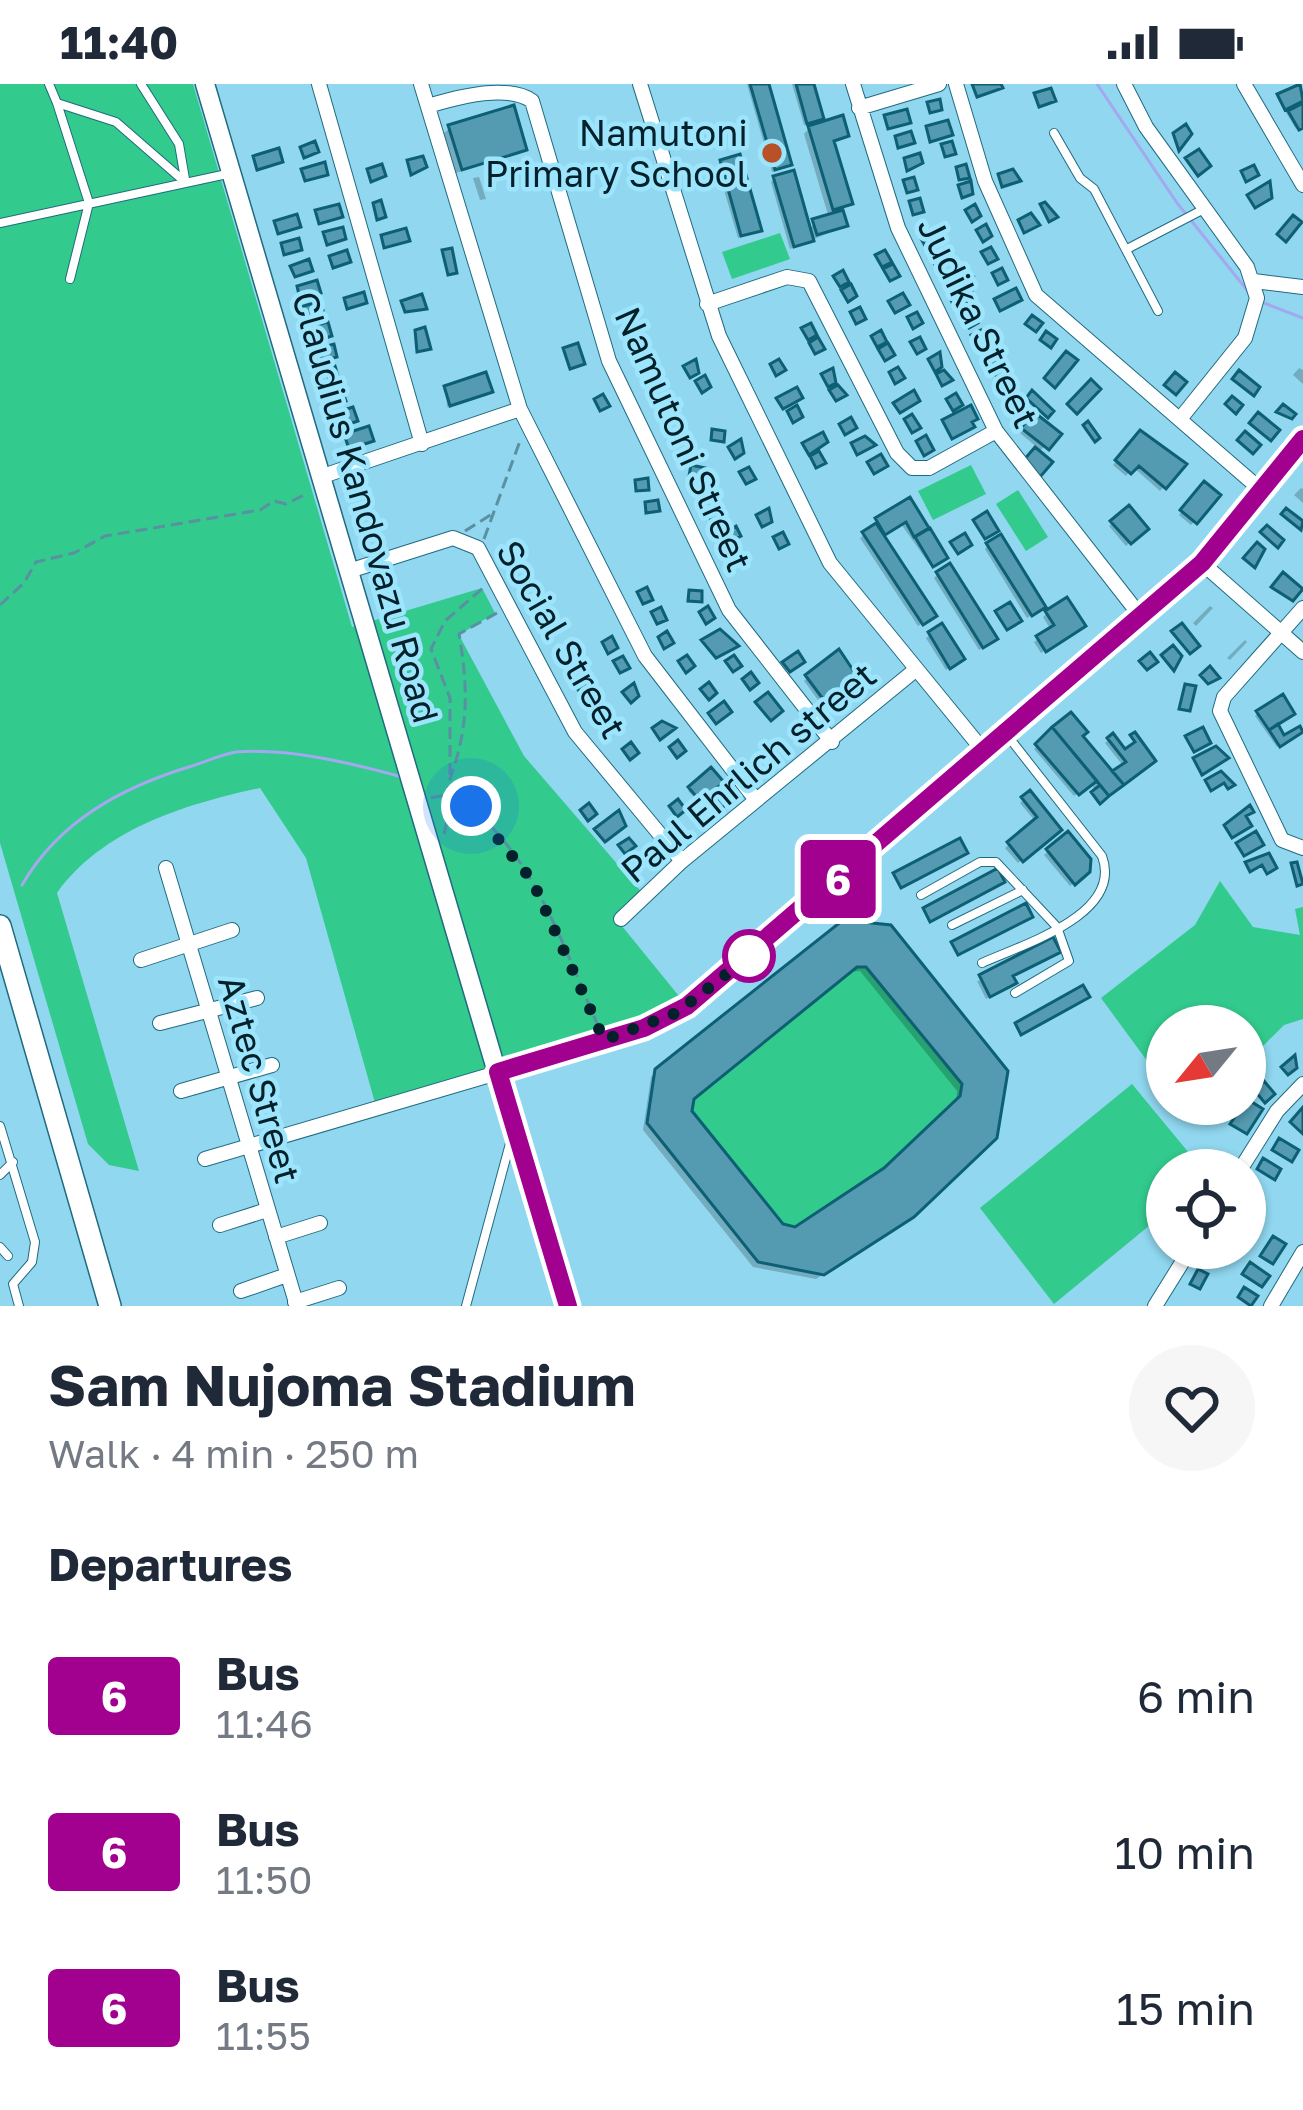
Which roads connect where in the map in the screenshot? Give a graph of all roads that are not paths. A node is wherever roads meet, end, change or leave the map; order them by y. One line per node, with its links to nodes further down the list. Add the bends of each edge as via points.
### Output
1 (49, 84): 12 (lane)
2 (141, 84): 17 (lane, via 179,144)
3 (205, 84): 16 (street, Claudius Kandovazu Road)
4 (320, 84): 32 (street)
5 (422, 84): 13 (street)
6 (640, 84): 26 (street)
7 (853, 84): 14 (street, Judika Street)
8 (939, 84): 14 (street)
9 (956, 84): 29 (street, via 985,182 1036,295)
10 (1124, 84): 20 (street)
11 (1244, 84): 18 (street)
12 (57, 103): 17 (lane, via 116,122); 19 (lane)
13 (428, 106): 28 (street); 43 (street, Namutoni Street, via 500,85 532,101 621,387 729,610)
14 (860, 108): 30 (street, Judika Street, via 898,228)
15 (1054, 133): 22 (lane)
16 (232, 173): 17 (lane); 33 (street, Claudius Kandovazu Road)
17 (186, 183): 19 (lane)
18 (1303, 185)
19 (89, 203): 21 (lane); 23 (lane)
20 (1205, 208): 22 (lane); 24 (street)
21 (0, 223)
22 (1126, 250): 27 (lane)
23 (70, 279)
24 (1254, 281): 25 (street); 29 (street, via 1256,309 1245,338)
25 (1303, 287)
26 (707, 304): 30 (street, via 787,277 809,281 912,468 928,468); 41 (street, via 830,563)
27 (1158, 311)
28 (524, 416): 32 (street); 45 (street, via 645,656)
29 (1180, 419): 34 (street)
30 (996, 431): 38 (street, Judika Street)
31 (1303, 439): 34 (street)
32 (422, 444): 33 (street)
33 (324, 480): 36 (street, Claudius Kandovazu Road)
34 (1261, 490): 35 (street)
35 (1202, 563): 38 (street); 39 (street)
36 (352, 570): 47 (street, Social Street, via 453,538 480,552 575,732); 64 (street, Claudius Kandovazu Road)
37 (1303, 608): 39 (street)
38 (1142, 618): 42 (street)
39 (1283, 632): 40 (street); 46 (street, via 1220,711 1282,840)
40 (1303, 652)
41 (914, 671): 43 (street, Paul Ehrlich street); 44 (street)
42 (1006, 734): 44 (street); 54 (lane, via 1106,866 1099,894)
43 (832, 742): 45 (street, Paul Ehrlich street)
44 (986, 754): 64 (street, via 687,1006 661,1022)
45 (756, 800): 47 (street, Paul Ehrlich street)
46 (1303, 848)
47 (682, 861): 51 (street, Paul Ehrlich street)
48 (166, 868): 56 (street, Aztec Street)
49 (1023, 890): 50 (lane, via 990,858); 52 (lane); 54 (lane)
50 (921, 895)
51 (621, 919)
52 (952, 925)
53 (0, 926): 90 (main road)
54 (1057, 927): 58 (lane); 59 (lane, via 1070,961)
55 (232, 930): 56 (street)
56 (190, 944): 57 (street); 61 (street, Aztec Street)
57 (141, 959)
58 (982, 963)
59 (1015, 993)
60 (257, 998): 61 (street)
61 (209, 1009): 62 (street); 65 (street, Aztec Street)
62 (160, 1023)
63 (272, 1065): 65 (street)
64 (498, 1072): 69 (street, Claudius Kandovazu Road); 70 (street)
65 (228, 1078): 67 (street); 70 (street, Aztec Street)
66 (1303, 1084): 71 (street)
67 (181, 1091)
68 (0, 1126): 73 (lane)
69 (514, 1129): 86 (street, Claudius Kandovazu Road); 91 (lane)
70 (250, 1146): 72 (street); 75 (street, Aztec Street)
71 (1253, 1149)
72 (205, 1159)
73 (13, 1162): 74 (lane); 89 (lane, via 34,1242 32,1262 13,1284)
74 (0, 1174)
75 (267, 1210): 77 (street); 78 (street, Aztec Street)
76 (320, 1223): 78 (street)
77 (220, 1225)
78 (276, 1237): 83 (street, Aztec Street)
79 (0, 1247): 81 (lane)
80 (1303, 1252): 88 (street)
81 (8, 1256)
82 (1178, 1269): 92 (street)
83 (287, 1275): 85 (street); 87 (street, Aztec Street)
84 (339, 1288): 87 (street)
85 (242, 1291)
86 (564, 1303)
87 (296, 1304)
88 (1274, 1305)
89 (19, 1306)
90 (110, 1306)
91 (466, 1306)
92 (1155, 1306)

